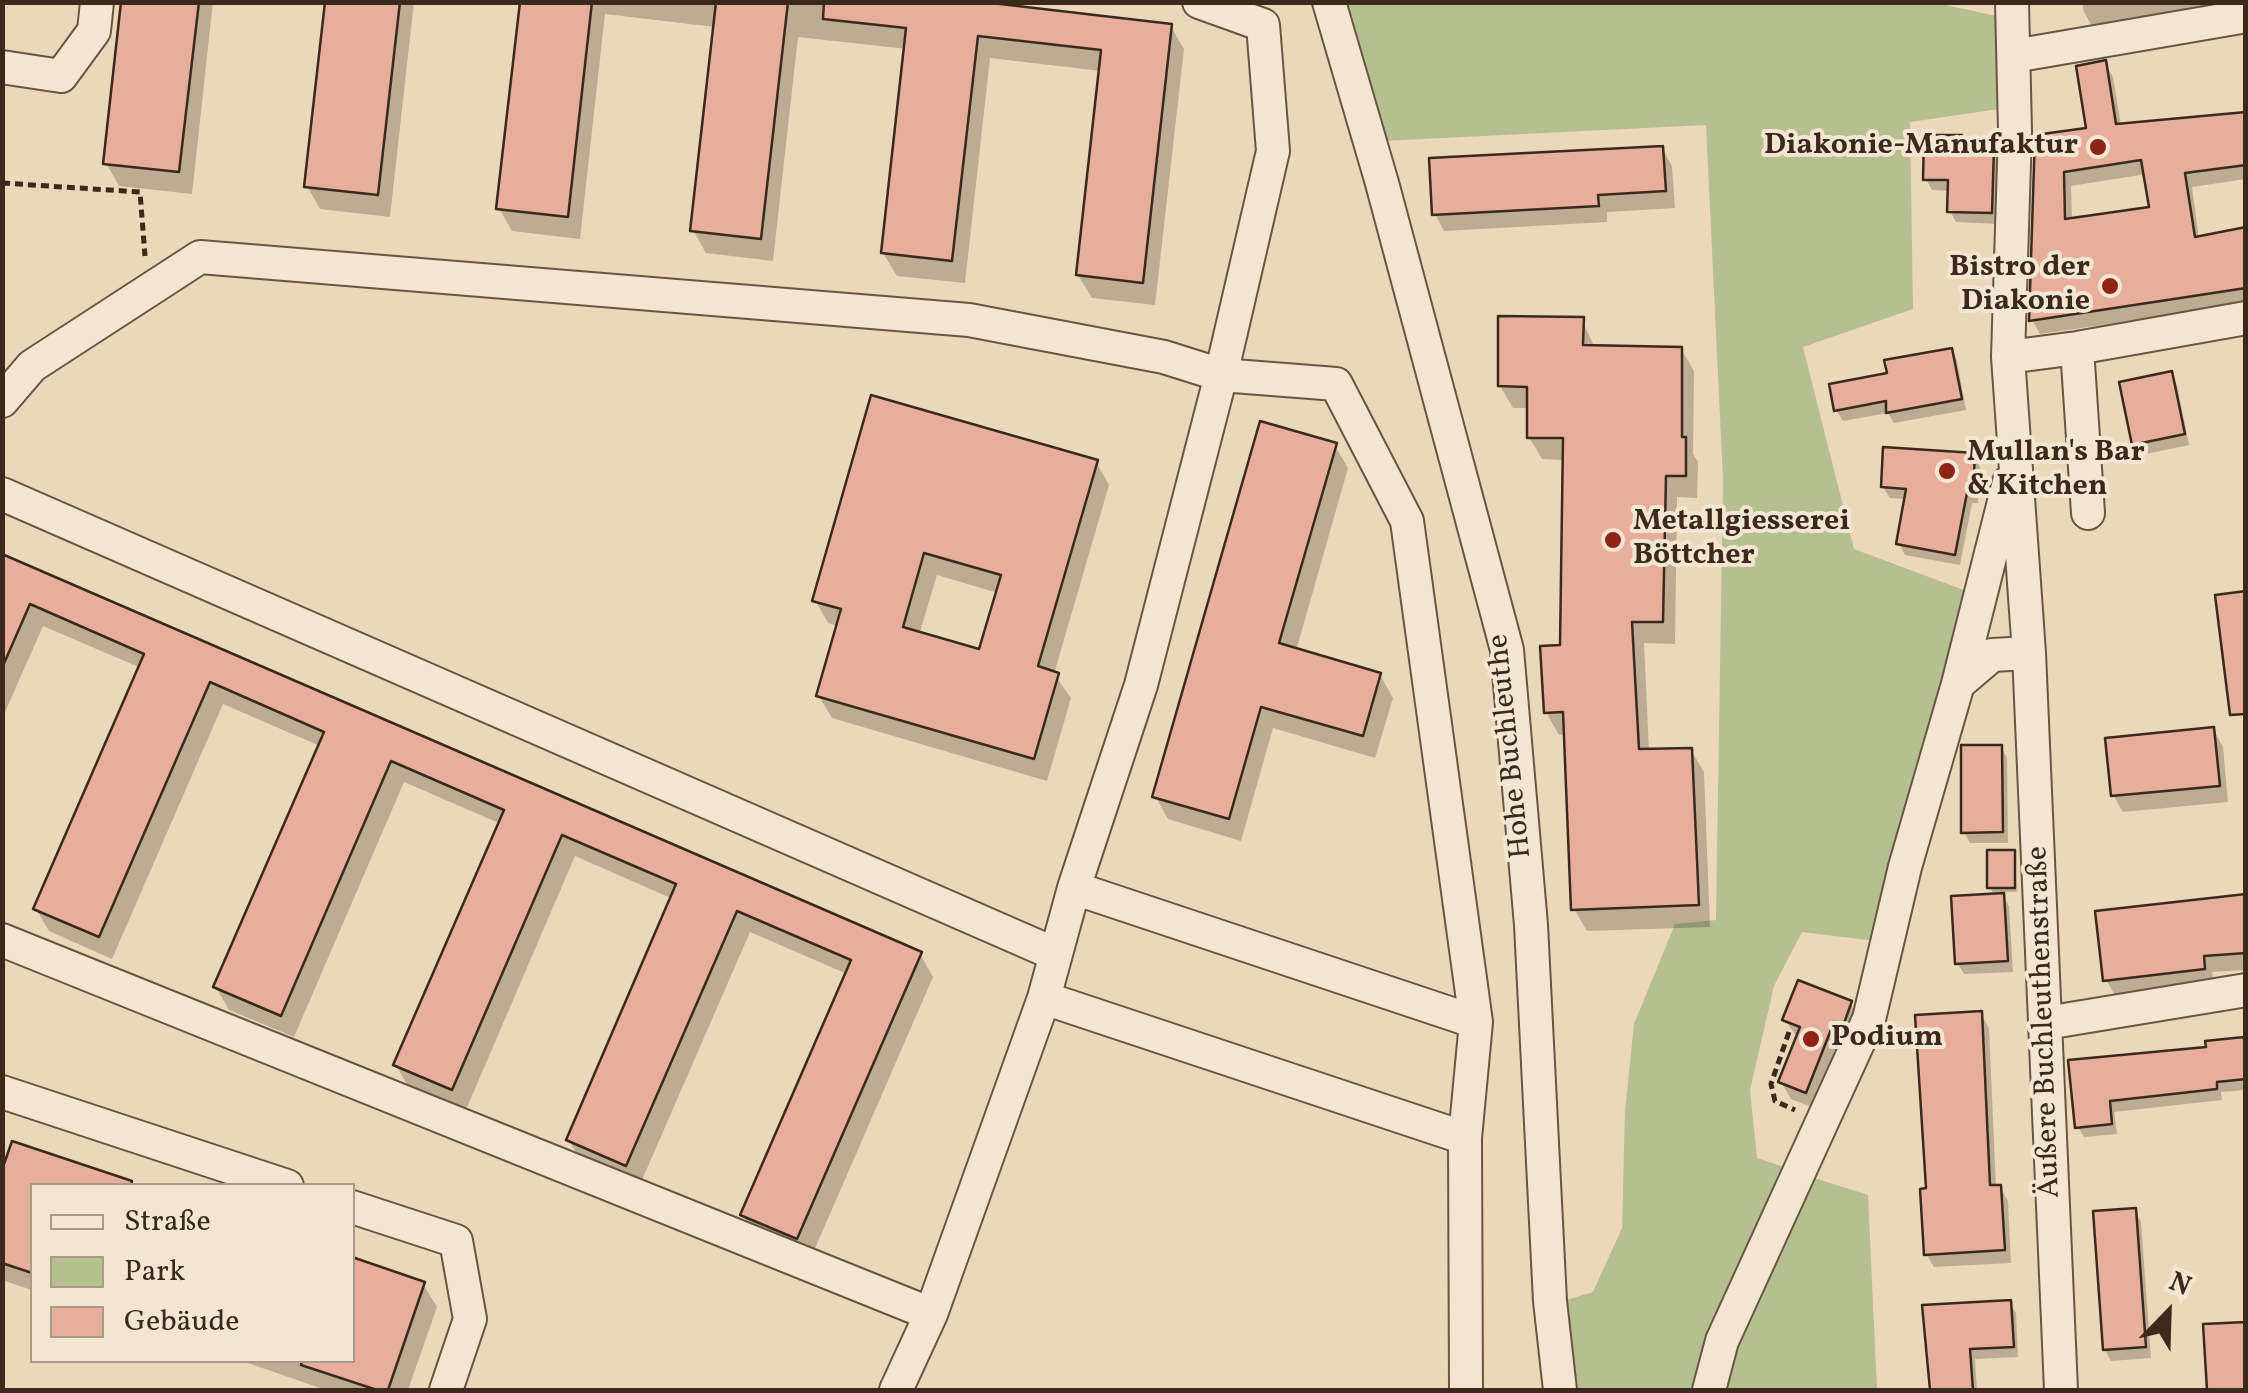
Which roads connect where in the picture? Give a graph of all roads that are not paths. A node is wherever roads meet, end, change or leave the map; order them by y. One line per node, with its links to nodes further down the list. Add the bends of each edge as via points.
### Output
1 (97, 2): 7 (street, via 94,31 60,76)
2 (1198, 2): 11 (street, via 1263,25 1273,150)
3 (1329, 2): 33 (street, Hohe Buchleuthe, via 1507,650)
4 (2012, 2): 6 (street, Äußere Buchleuthenstraße)
5 (2246, 16): 6 (street)
6 (2014, 56): 10 (street, Äußere Buchleuthenstraße)
7 (2, 67)
8 (2246, 318): 9 (street)
9 (2077, 348): 10 (street); 15 (street)
10 (2008, 357): 13 (street, Äußere Buchleuthenstraße)
11 (1222, 375): 12 (street, via 1164,357 969,320 200,257 32,366); 18 (street, via 1141,685); 23 (street, via 1336,384 1407,521)
12 (2, 401)
13 (2016, 454): 16 (street, Äußere Buchleuthenstraße); 17 (street)
14 (2, 494): 20 (street)
15 (2088, 513)
16 (2029, 653): 17 (street, via 1992,655); 24 (street, Äußere Buchleuthenstraße)
17 (1958, 684): 34 (street, via 1869,1019 1722,1341)
18 (1074, 888): 20 (street); 23 (street)
19 (2, 940): 29 (street)
20 (1055, 954): 22 (street)
21 (2246, 990): 24 (street)
22 (1044, 998): 26 (street); 29 (street)
23 (1476, 1022): 26 (street)
24 (2046, 1022): 35 (street, Äußere Buchleuthenstraße)
25 (2, 1092): 27 (street)
26 (1465, 1138): 32 (street)
27 (279, 1183)
28 (355, 1208): 30 (street, via 456,1241 470,1319)
29 (931, 1314): 31 (street)
30 (446, 1390)
31 (896, 1390)
32 (1466, 1390)
33 (1560, 1390)
34 (1710, 1390)
35 (2061, 1390)

